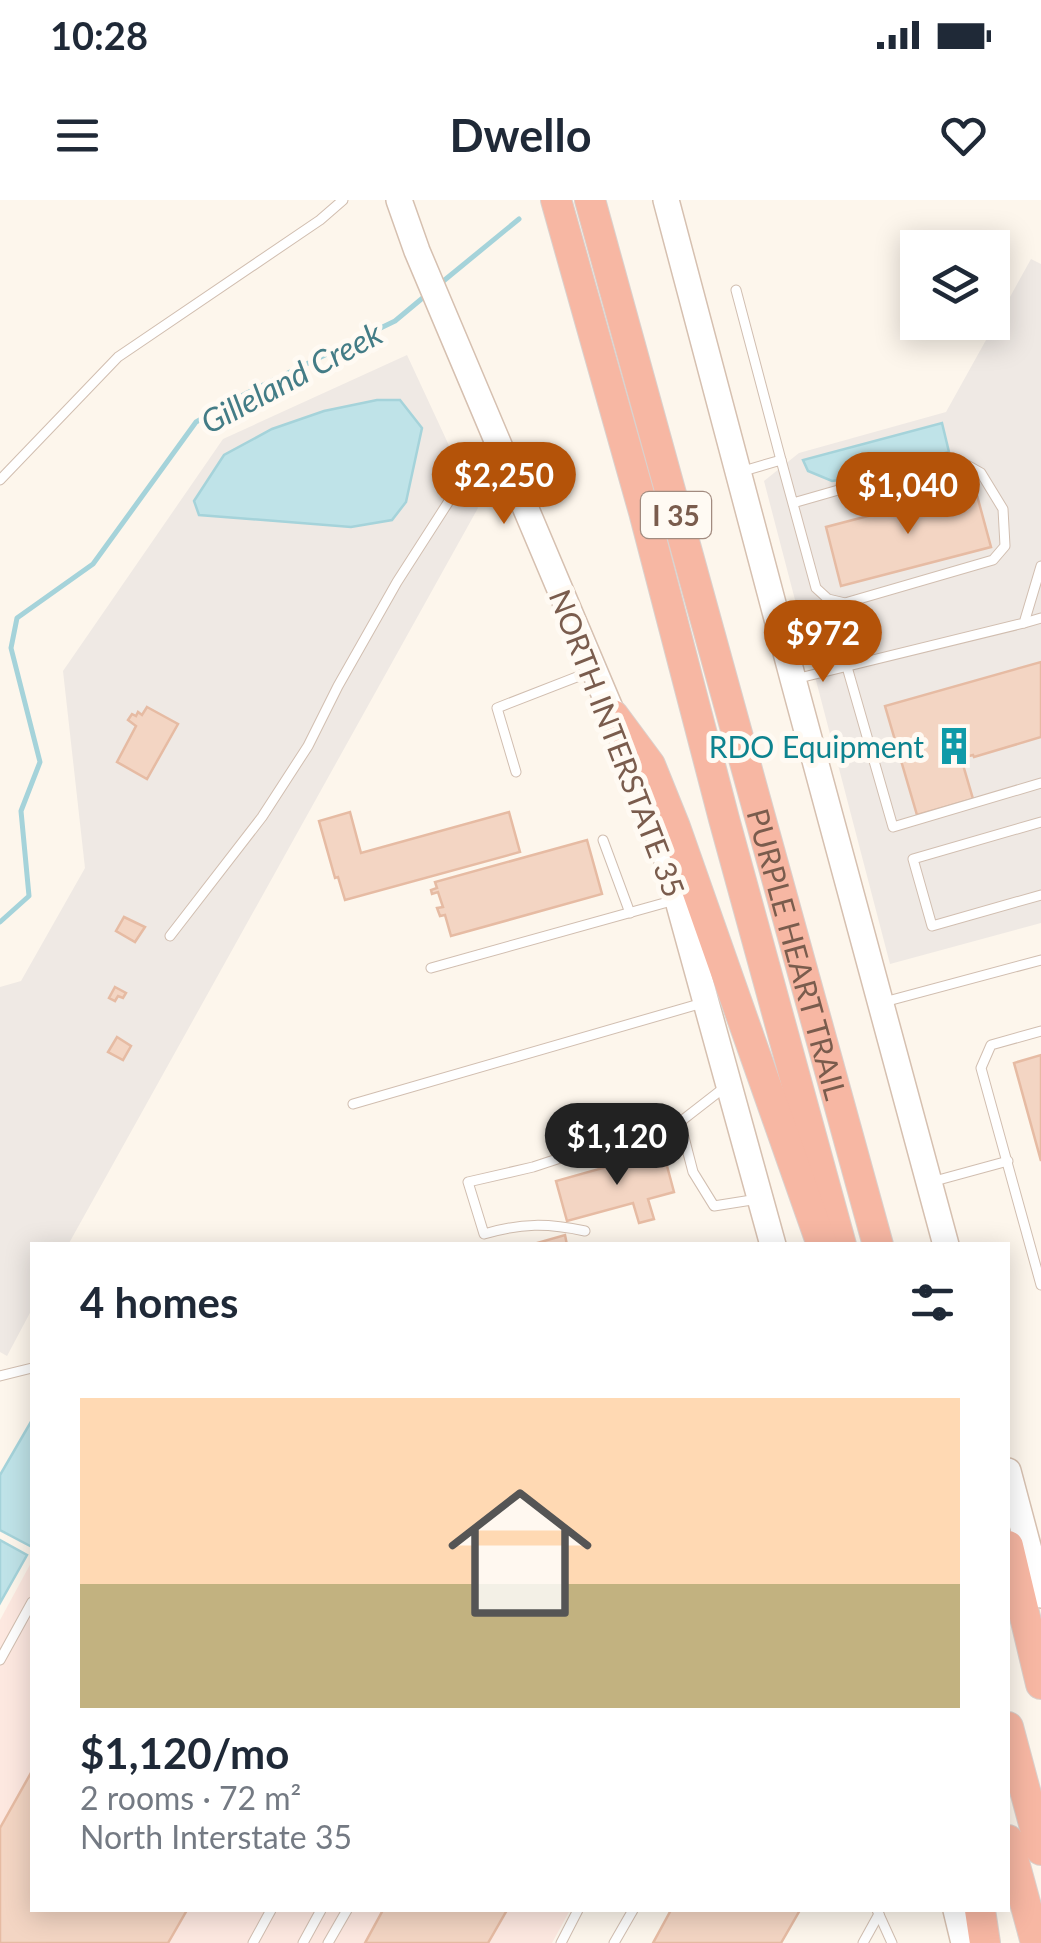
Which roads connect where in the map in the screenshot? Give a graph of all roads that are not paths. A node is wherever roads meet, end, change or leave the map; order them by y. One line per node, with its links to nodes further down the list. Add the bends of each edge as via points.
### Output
1 (343, 200): 10 (lane, via 118,357)
2 (399, 200): 8 (main road, NORTH INTERSTATE 35)
3 (556, 200): 41 (highway, PURPLE HEART TRAIL / I 35)
4 (590, 200): 42 (highway, PURPLE HEART TRAIL / I 35)
5 (666, 200): 9 (main road)
6 (736, 290): 7 (lane)
7 (781, 460): 9 (lane); 11 (lane)
8 (506, 461): 16 (main road, NORTH INTERSTATE 35); 26 (lane, via 458,487 397,582 308,746)
9 (738, 472): 17 (main road)
10 (0, 480)
11 (794, 503): 11 (lane, via 816,588 845,603 993,560 1005,546 1003,509 981,473 958,460)
12 (1041, 566): 14 (lane)
13 (1041, 618): 14 (lane)
14 (1024, 623): 15 (lane)
15 (847, 667): 17 (lane); 20 (lane, via 893,827)
16 (594, 670): 18 (main road, NORTH INTERSTATE 35); 19 (lane, via 497,708)
17 (792, 679): 30 (main road)
18 (613, 715): 24 (main road, NORTH INTERSTATE 35); 40 (highway, via 650,766 675,827)
19 (516, 772)
20 (1041, 784)
21 (1041, 822): 23 (lane, via 912,859 932,926)
22 (603, 840): 25 (lane)
23 (1041, 896)
24 (677, 900): 25 (lane); 29 (main road, NORTH INTERSTATE 35)
25 (630, 912): 28 (lane)
26 (170, 936)
27 (1041, 960): 30 (lane)
28 (430, 968)
29 (706, 1002): 32 (main road, NORTH INTERSTATE 35); 33 (lane)
30 (881, 1003): 36 (main road)
31 (1041, 1031): 35 (lane, via 990,1045 981,1068)
32 (729, 1084): 34 (lane); 37 (main road, NORTH INTERSTATE 35)
33 (352, 1104)
34 (680, 1122): 37 (lane, via 693,1172 714,1206); 38 (lane, via 654,1123 533,1167 468,1182 484,1234 514,1225)
35 (1008, 1162): 36 (lane); 44 (lane)
36 (929, 1183): 43 (main road)
37 (760, 1198): 39 (main road, NORTH INTERSTATE 35)
38 (586, 1231)
39 (772, 1242)
40 (821, 1242)
41 (840, 1242)
42 (877, 1242)
43 (945, 1242)
44 (1041, 1285)
45 (30, 1368): 46 (lane)
46 (0, 1376)
47 (1010, 1479): 48 (main road)
48 (1026, 1546): 49 (main road); 52 (highway)
49 (1041, 1595)
50 (30, 1606): 51 (lane)
51 (0, 1660)
52 (1041, 1684)
53 (1010, 1734): 55 (highway)
54 (1010, 1847): 73 (highway)
55 (1041, 1850)
56 (269, 1912): 64 (lane)
57 (319, 1912): 65 (lane)
58 (345, 1912): 66 (lane)
59 (577, 1912): 67 (lane)
60 (631, 1912): 68 (lane)
61 (878, 1912): 69 (lane); 70 (lane)
62 (956, 1912): 71 (main road)
63 (980, 1912): 72 (highway)
64 (253, 1943)
65 (303, 1943)
66 (328, 1943)
67 (560, 1943)
68 (614, 1943)
69 (863, 1943)
70 (892, 1943)
71 (964, 1943)
72 (985, 1943)
73 (1036, 1943)

